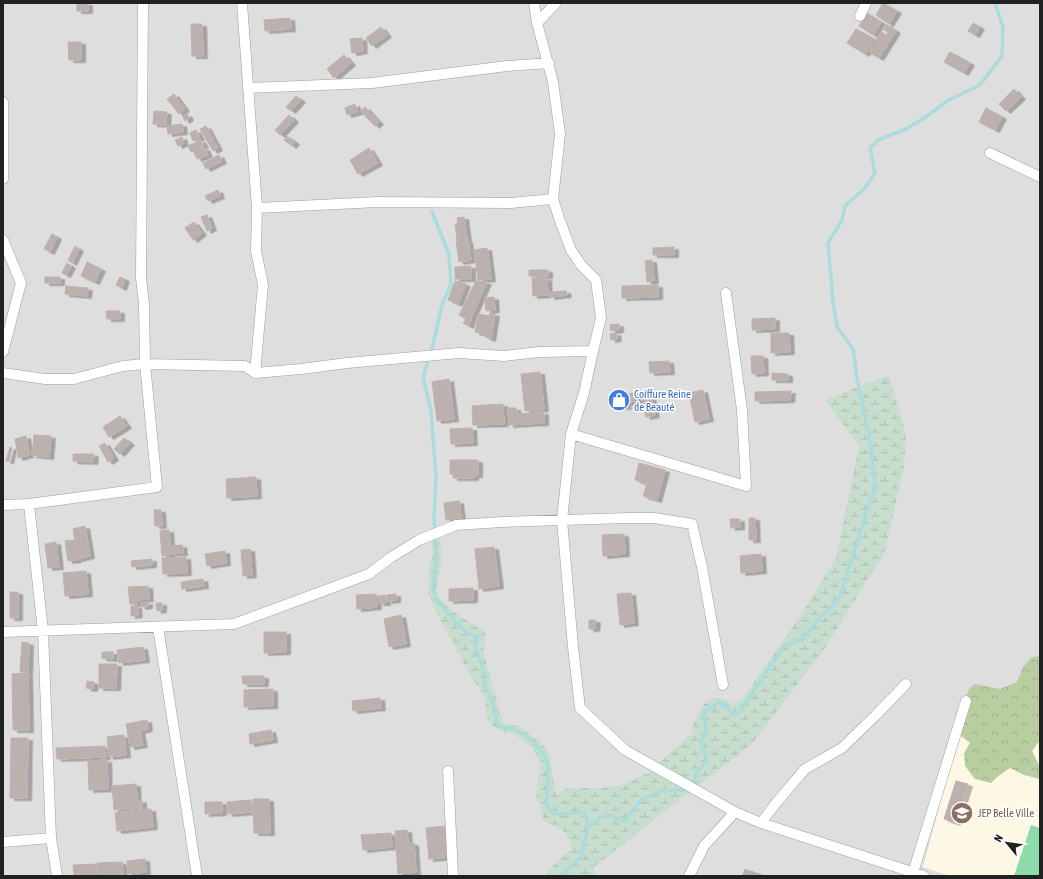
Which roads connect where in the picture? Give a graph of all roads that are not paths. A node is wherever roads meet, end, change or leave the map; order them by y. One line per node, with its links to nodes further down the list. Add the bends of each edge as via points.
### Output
1 (143, 3): 20 (street, via 141,278)
2 (242, 3): 9 (street)
3 (534, 3): 7 (street)
4 (556, 3): 7 (street)
5 (866, 3): 6 (street)
6 (860, 16)
7 (537, 23): 8 (street)
8 (549, 63): 9 (street, via 372,83); 14 (street, via 560,134)
9 (248, 88): 15 (street)
10 (3, 102): 13 (street)
11 (990, 153): 12 (street)
12 (1040, 177)
13 (3, 179)
14 (553, 199): 15 (street, via 510,203 378,202); 18 (street, via 571,250 596,280 601,318)
15 (256, 208): 22 (street, via 256,251 263,285)
16 (3, 240): 19 (street, via 21,283)
17 (726, 293): 23 (street, via 742,410 746,486)
18 (593, 351): 22 (street, via 539,352 504,356 459,353); 23 (street, via 584,393)
19 (3, 352)
20 (145, 364): 21 (street, via 123,366 74,379 45,379); 22 (street, via 245,366); 24 (street, via 157,487)
21 (3, 373)
22 (255, 373)
23 (571, 434): 26 (street)
24 (29, 504): 25 (street); 28 (street)
25 (3, 505)
26 (562, 520): 27 (street, via 456,525 419,540 369,574 234,624); 31 (street, via 654,518 692,524); 34 (street, via 580,708 625,750)
27 (158, 627): 28 (street); 40 (street)
28 (43, 631): 29 (street); 36 (street)
29 (3, 632)
30 (906, 684): 35 (street, via 842,748 805,769)
31 (723, 685)
32 (966, 701): 38 (street)
33 (448, 771): 41 (street)
34 (735, 812): 35 (street); 42 (street, via 704,846)
35 (762, 823): 38 (street)
36 (50, 838): 37 (street); 39 (street)
37 (3, 842)
38 (913, 874): 43 (street)
39 (57, 876)
40 (197, 876)
41 (453, 876)
42 (689, 876)
43 (924, 876)

